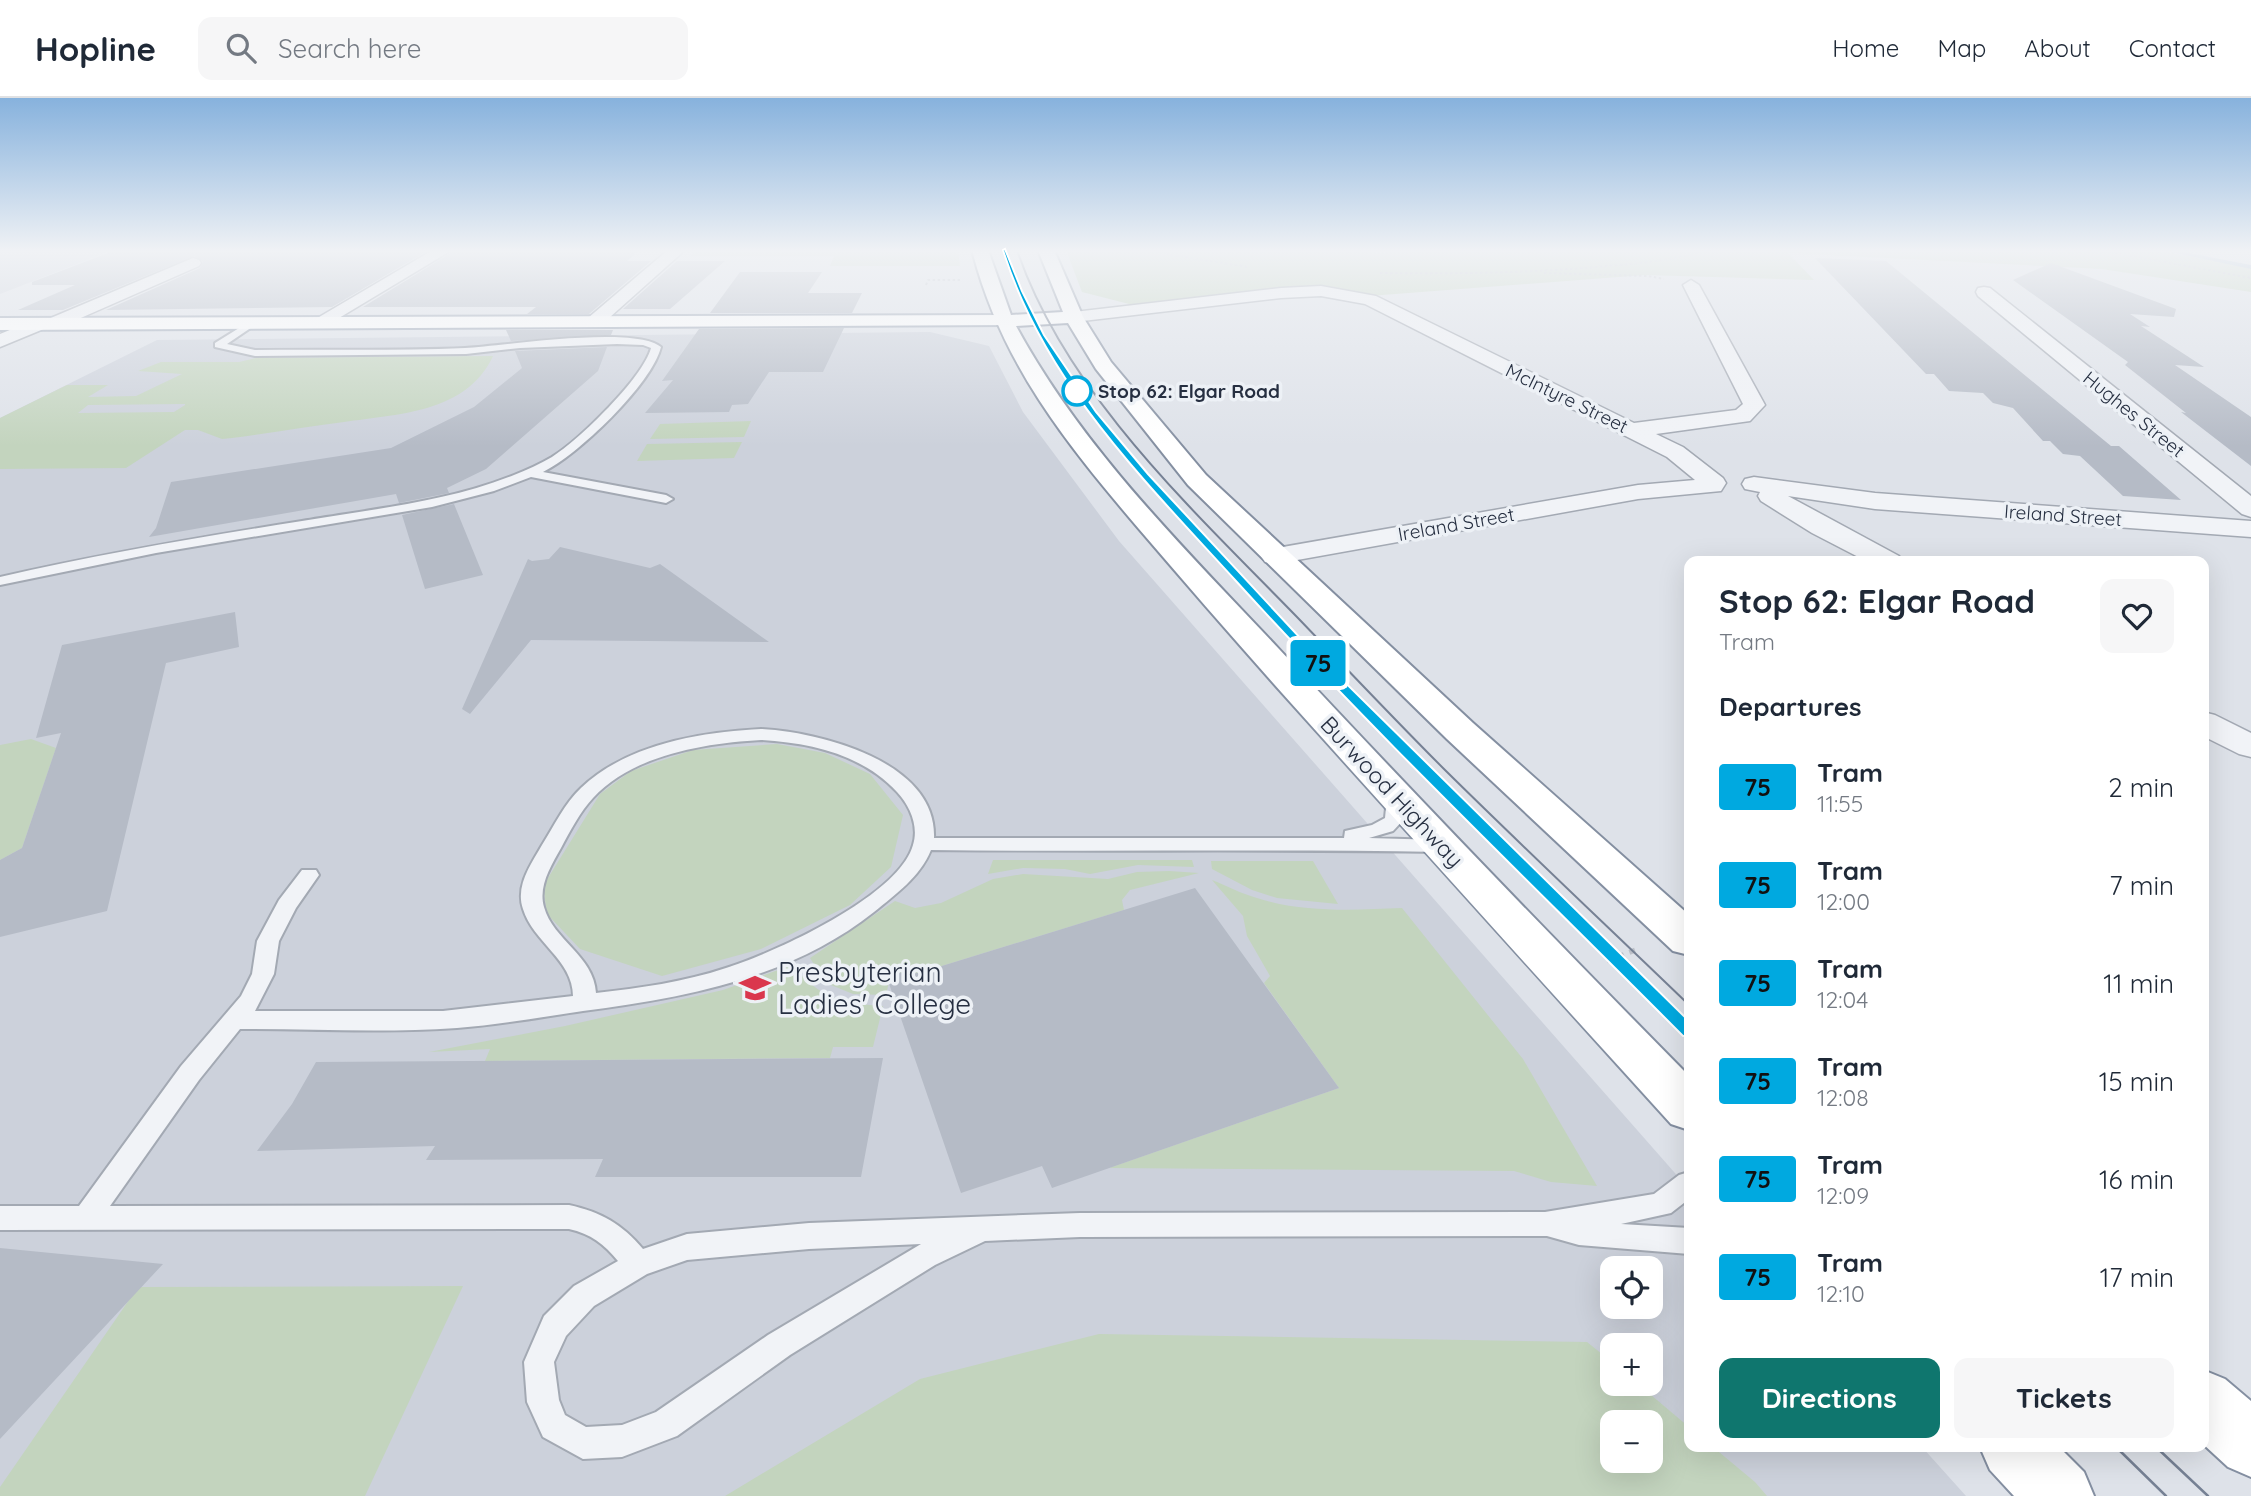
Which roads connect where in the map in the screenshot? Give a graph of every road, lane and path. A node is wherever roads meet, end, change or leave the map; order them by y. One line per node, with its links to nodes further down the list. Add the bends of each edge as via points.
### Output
1 (67, 315): 16 (street)
2 (332, 315): 14 (street)
3 (602, 315): 12 (street)
4 (977, 315): 12 (main road, via 917,321)
5 (1002, 315): 35 (main road, Burwood Highway, via 1050,401 1103,470)
6 (1042, 315): 11 (main road)
7 (1087, 315): 11 (street, McIntyre Street)
8 (1396, 315): 18 (street, McIntyre Street)
9 (1706, 315): 18 (street, via 1754,405 1742,416)
10 (2013, 315): 27 (street, Hughes Street)
11 (1074, 317): 30 (main road, via 1103,365 1156,433)
12 (594, 322): 14 (main road)
13 (252, 323): 14 (main road); 16 (main road); 20 (lane, via 219,345 255,352 466,351 617,341 653,344 656,352 637,381 588,435 561,457)
14 (318, 323)
15 (0, 324): 16 (main road)
16 (46, 324): 17 (street)
17 (0, 341)
18 (1631, 430): 19 (street, McIntyre Street)
19 (1683, 457): 21 (street, McIntyre Street); 22 (street, via 1678,471)
20 (529, 473): 24 (lane); 32 (lane, via 421,505)
21 (1718, 486): 22 (street, Ireland Street); 23 (street, Ireland Street, via 1735,500)
22 (1637, 492): 30 (street, Ireland Street)
23 (1762, 494): 25 (street, Ireland Street); 26 (street, Ireland Street); 28 (street)
24 (666, 499)
25 (1833, 501): 26 (street, Ireland Street); 28 (street, via 1814,511)
26 (1875, 501): 29 (street, Ireland Street)
27 (2251, 509)
28 (1821, 527): 31 (street)
29 (2251, 529)
30 (1275, 556): 40 (main road)
31 (1877, 556)
32 (0, 581)
33 (2209, 725): 34 (street)
34 (2251, 747)
35 (1397, 798): 36 (lane, via 1400,811 1384,828); 38 (main road, Burwood Highway)
36 (1302, 843): 37 (lane); 38 (lane)
37 (924, 844): 41 (lane, via 904,877 869,905 801,946 760,965 676,990); 41 (lane, via 924,826 901,783 825,743 787,736 720,738 660,752 627,767 583,797 533,881 531,904 541,925 578,970)
38 (1440, 846): 43 (main road, Burwood Highway)
39 (309, 875): 42 (lane, via 287,905 268,942 263,974)
40 (1684, 935)
41 (584, 1003): 42 (lane, via 446,1020)
42 (234, 1020): 46 (lane)
43 (1684, 1104)
44 (1684, 1187): 47 (lane, via 1661,1205)
45 (0, 1218): 46 (lane)
46 (85, 1219): 50 (lane, via 569,1217 611,1232)
47 (1545, 1224): 48 (lane); 49 (lane, via 1579,1233)
48 (982, 1229): 50 (lane, via 809,1236 687,1247); 50 (lane, via 925,1256 779,1345 666,1425 622,1441 583,1443 554,1426 543,1402 539,1362 555,1326 584,1296)
49 (1684, 1241)
50 (638, 1264)
51 (2209, 1406): 52 (main road)
52 (2251, 1444)
53 (2018, 1452): 54 (main road)
54 (2060, 1496)

